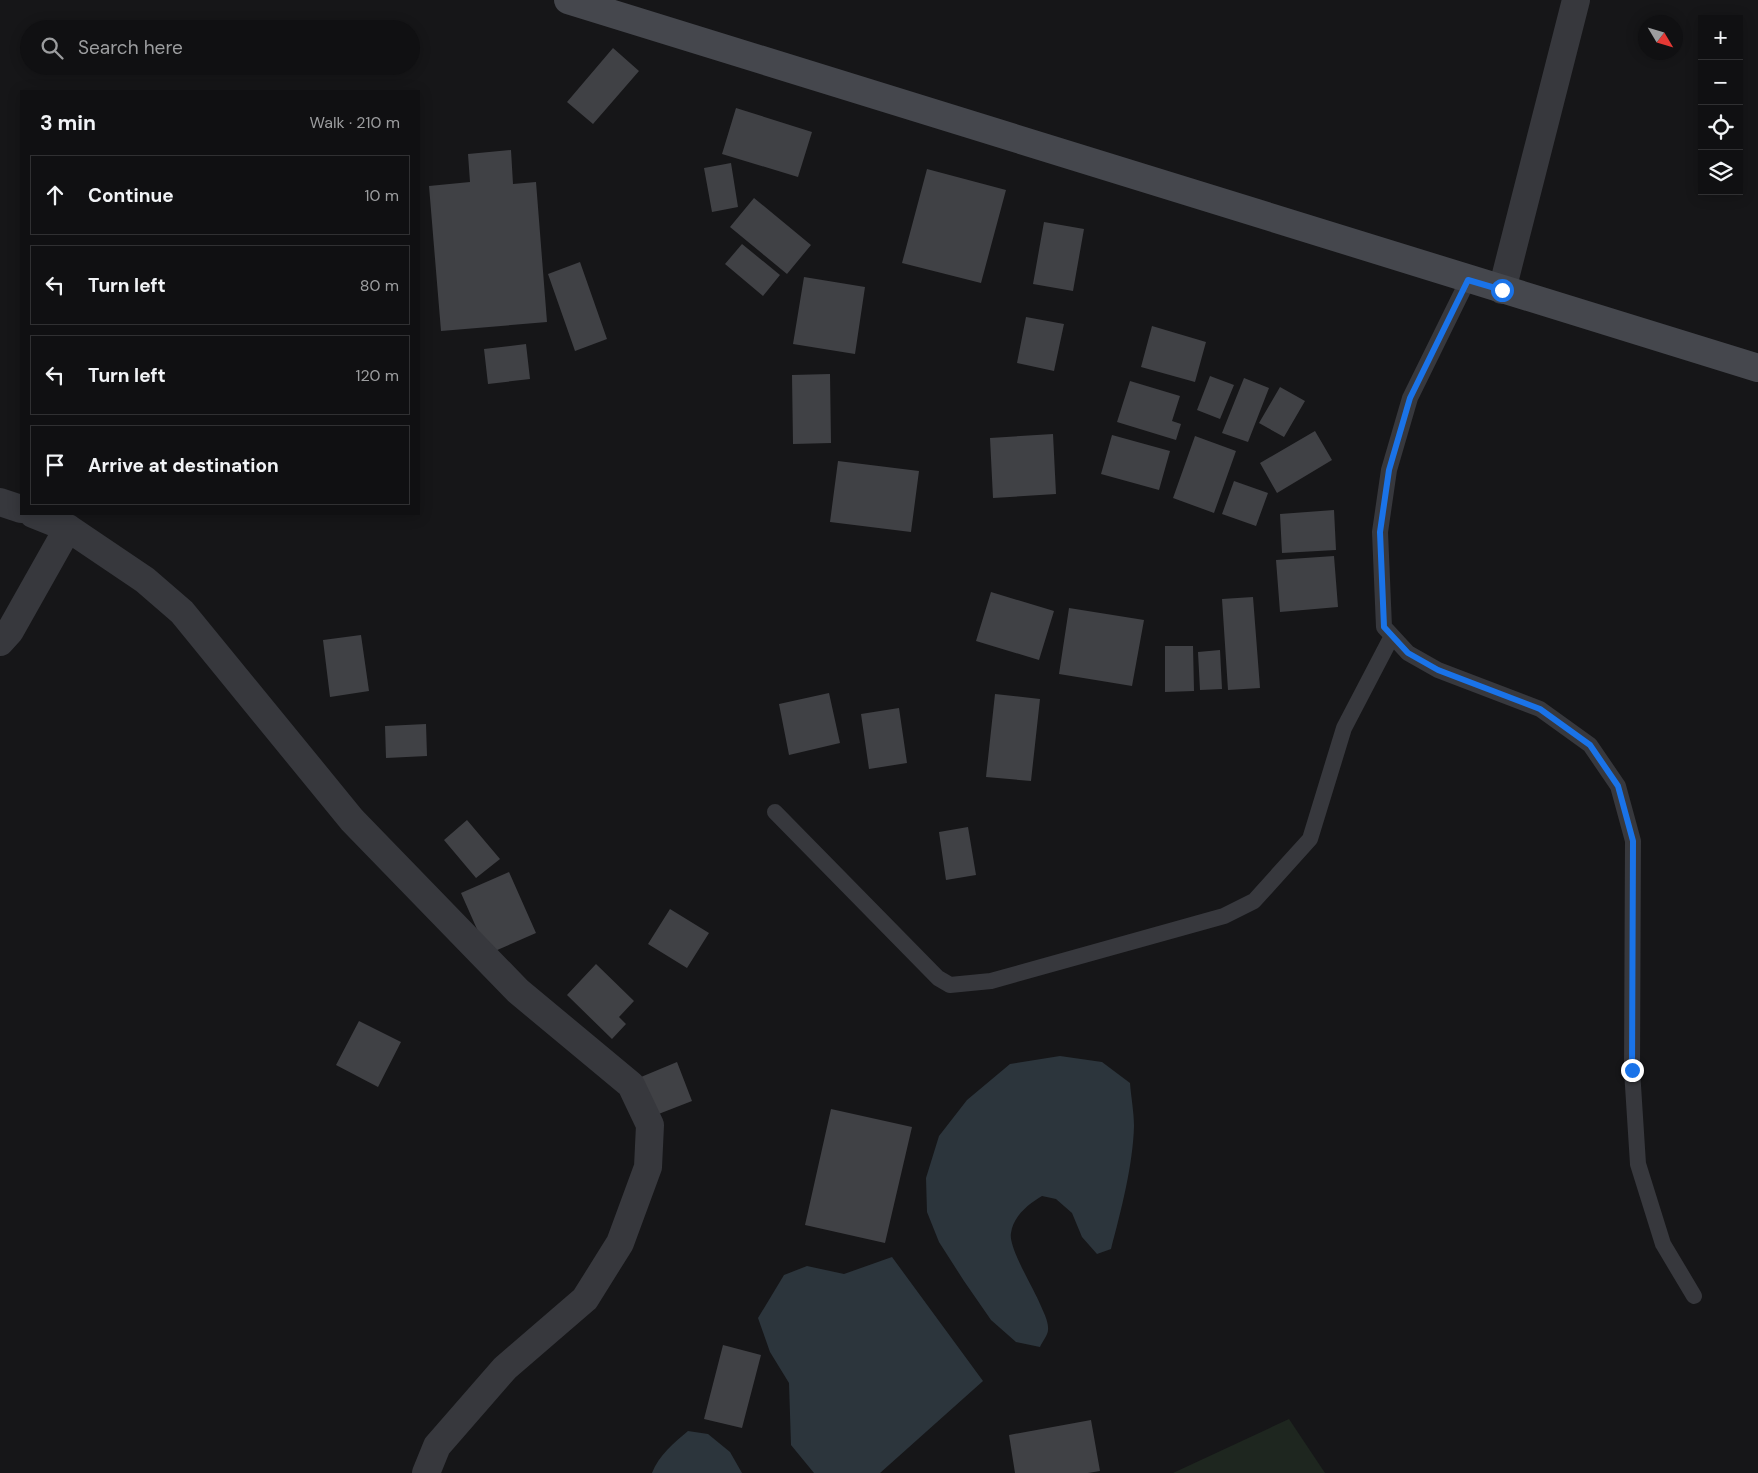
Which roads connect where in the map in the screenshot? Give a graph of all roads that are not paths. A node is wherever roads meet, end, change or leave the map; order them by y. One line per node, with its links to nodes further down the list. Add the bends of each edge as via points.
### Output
1 (568, 0): 3 (main road)
2 (1576, 0): 4 (street)
3 (1468, 280): 4 (main road); 10 (lane, via 1410,398 1389,470 1380,532 1384,627)
4 (1502, 290): 5 (main road)
5 (1758, 368)
6 (0, 502): 7 (street)
7 (20, 509)
8 (35, 515): 9 (street)
9 (68, 528): 11 (street, via 10,631); 14 (street, via 145,580 182,612 352,820 518,991 631,1085 650,1125 648,1167 620,1244 585,1299 505,1368 437,1446)
10 (1392, 636): 12 (lane, via 1344,728 1310,839 1254,901 1224,916 991,981 950,986 938,978); 13 (lane, via 1408,653 1438,670 1540,709 1590,745 1618,786 1633,841 1632,1070 1638,1164 1662,1244)
11 (0, 642)
12 (775, 812)
13 (1694, 1296)
14 (426, 1473)

